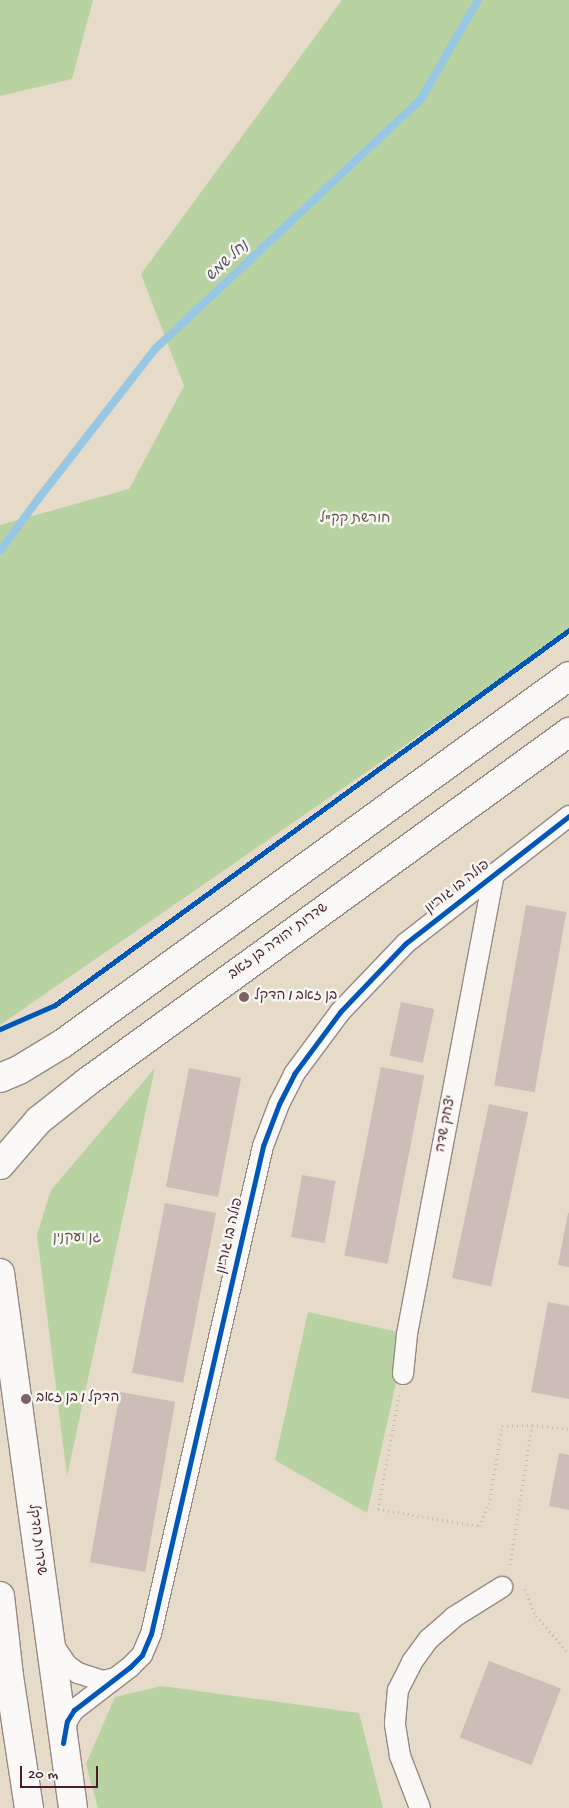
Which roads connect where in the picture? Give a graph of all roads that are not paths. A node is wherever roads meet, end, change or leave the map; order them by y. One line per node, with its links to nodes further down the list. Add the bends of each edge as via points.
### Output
1 (569, 676): 5 (main road, via 62,1044 20,1070)
2 (569, 732): 6 (main road, שדרות יהודה בן זאב, via 87,1082 39,1120)
3 (569, 816): 4 (street, פולה בו גוריון)
4 (494, 875): 8 (street, יצחק שדה, via 407,1334); 12 (street, פולה בו גוריון, via 406,943 340,1012 294,1074 279,1104 264,1146 151,1634 142,1655)
5 (0, 1078)
6 (0, 1165)
7 (0, 1273): 11 (main road, שדרות הדקל)
8 (403, 1374)
9 (502, 1587): 16 (street, via 454,1617 429,1639 412,1662 398,1690 395,1723 400,1756)
10 (0, 1596): 14 (main road)
11 (49, 1639): 12 (street, via 67,1665 78,1674 103,1681); 13 (main road, שדרות הדקל)
12 (116, 1678): 13 (street, פולה בו גוריון, via 74,1710)
13 (63, 1743): 15 (main road, שדרות הדקל)
14 (29, 1808)
15 (73, 1808)
16 (420, 1808)

